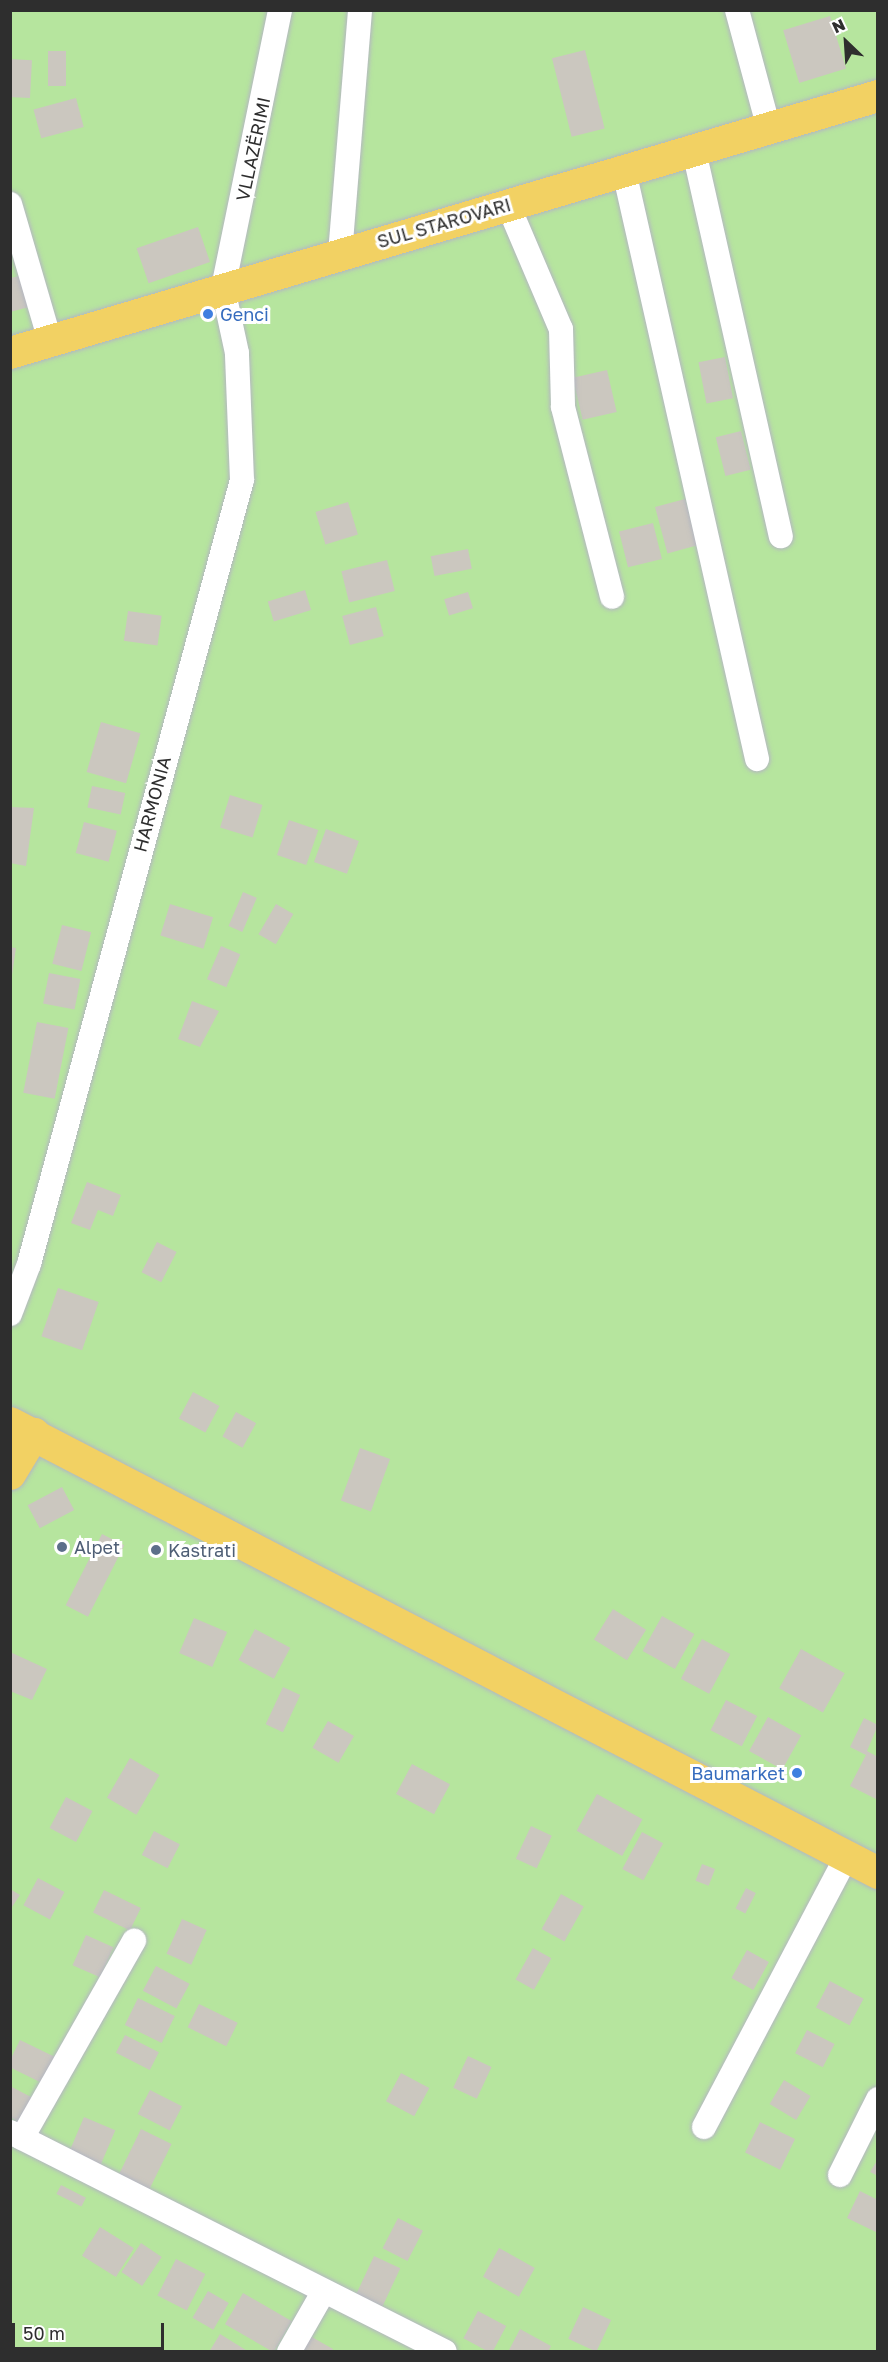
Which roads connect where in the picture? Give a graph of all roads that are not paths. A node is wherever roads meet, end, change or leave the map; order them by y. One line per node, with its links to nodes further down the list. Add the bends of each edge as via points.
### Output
1 (280, 10): 11 (street, VLLAZËRIMI)
2 (360, 10): 10 (street)
3 (737, 10): 5 (street)
4 (878, 96): 5 (main road, SUL STAROVARI)
5 (769, 129): 6 (main road, SUL STAROVARI)
6 (694, 151): 7 (main road, SUL STAROVARI); 14 (street)
7 (624, 171): 9 (main road, SUL STAROVARI); 16 (street)
8 (10, 204): 12 (street)
9 (508, 205): 10 (main road, SUL STAROVARI); 15 (street, via 561,329 563,406)
10 (340, 254): 11 (main road, SUL STAROVARI)
11 (223, 288): 12 (main road, SUL STAROVARI); 17 (street, HARMONIA, via 237,352 242,480 29,1264)
12 (50, 340): 13 (main road, SUL STAROVARI)
13 (10, 353)
14 (781, 536)
15 (612, 597)
16 (757, 759)
17 (10, 1314)
18 (22, 1429): 19 (main road); 20 (main road)
19 (10, 1474)
20 (845, 1860): 21 (main road); 24 (street)
21 (878, 1873)
22 (134, 1941): 25 (street)
23 (878, 2099): 26 (street)
24 (704, 2127)
25 (16, 2135): 27 (street)
26 (840, 2175)
27 (324, 2291): 28 (street); 29 (street)
28 (289, 2352)
29 (445, 2352)

